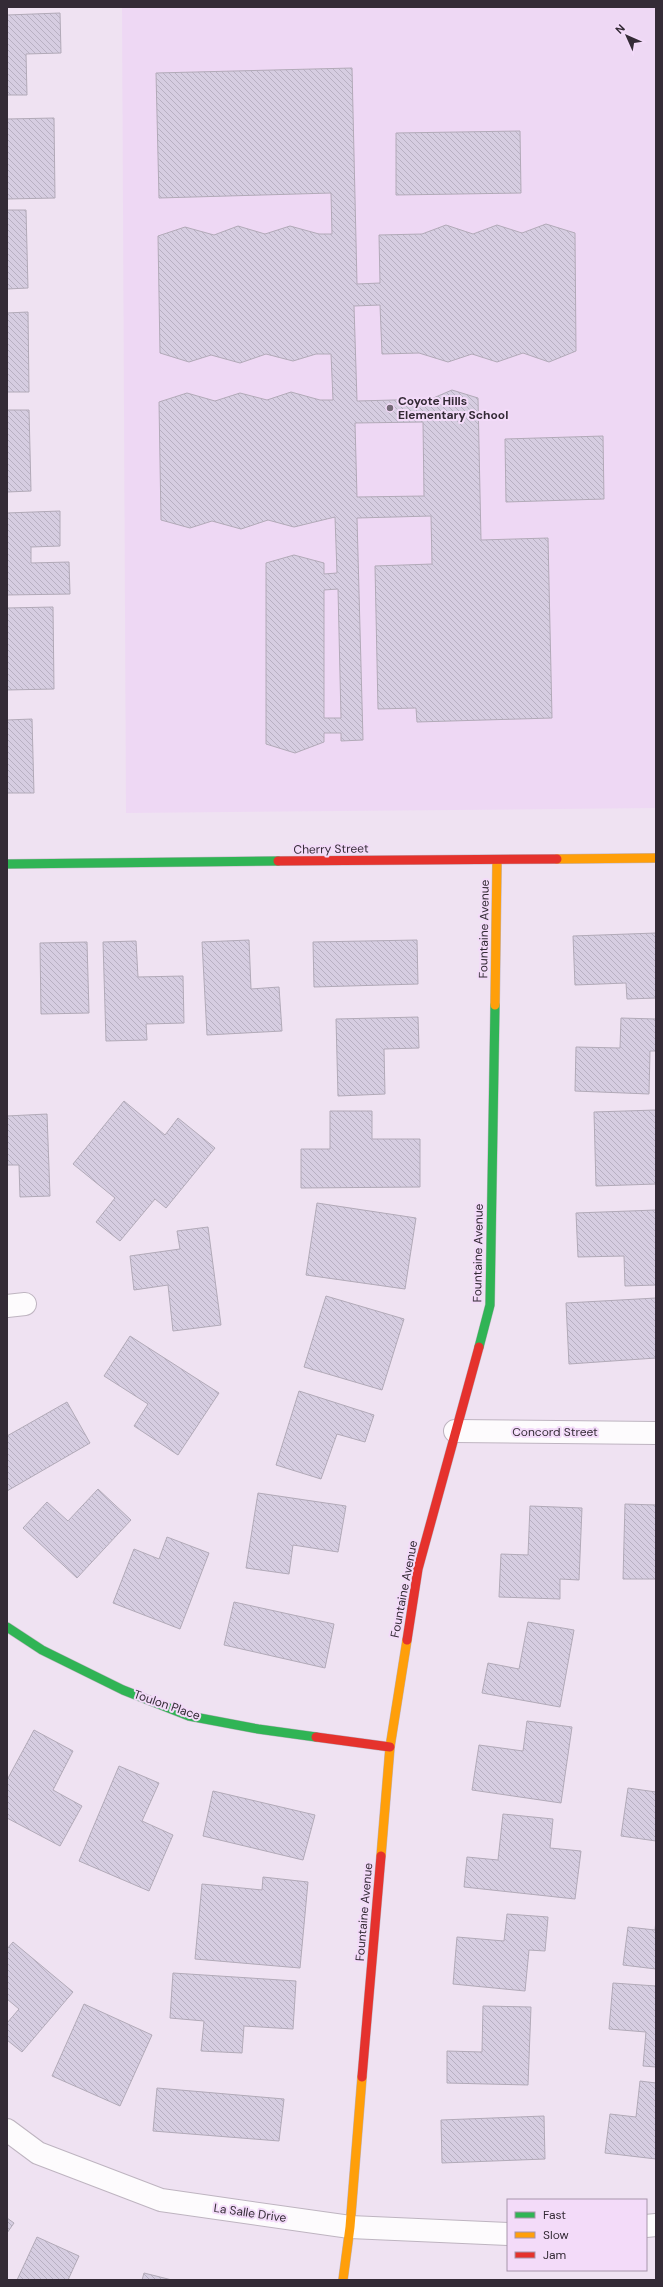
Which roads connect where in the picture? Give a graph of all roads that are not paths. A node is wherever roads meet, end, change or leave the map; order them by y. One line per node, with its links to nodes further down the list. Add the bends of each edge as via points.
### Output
1 (656, 858): 2 (street, Cherry Street)
2 (497, 860): 3 (street, Cherry Street); 4 (street, Fountaine Avenue, via 490,1305)
3 (7, 864)
4 (455, 1431): 5 (street, Concord Street); 7 (street, Fountaine Avenue, via 418,1569)
5 (656, 1433)
6 (7, 1627): 7 (street, Toulon Place, via 42,1650 123,1690 189,1716 258,1729)
7 (390, 1747): 9 (street, Fountaine Avenue)
8 (7, 2130): 9 (street, La Salle Drive, via 38,2153 161,2200)
9 (350, 2227): 10 (street, La Salle Drive); 11 (street, Fountaine Avenue)
10 (507, 2234)
11 (343, 2280)

